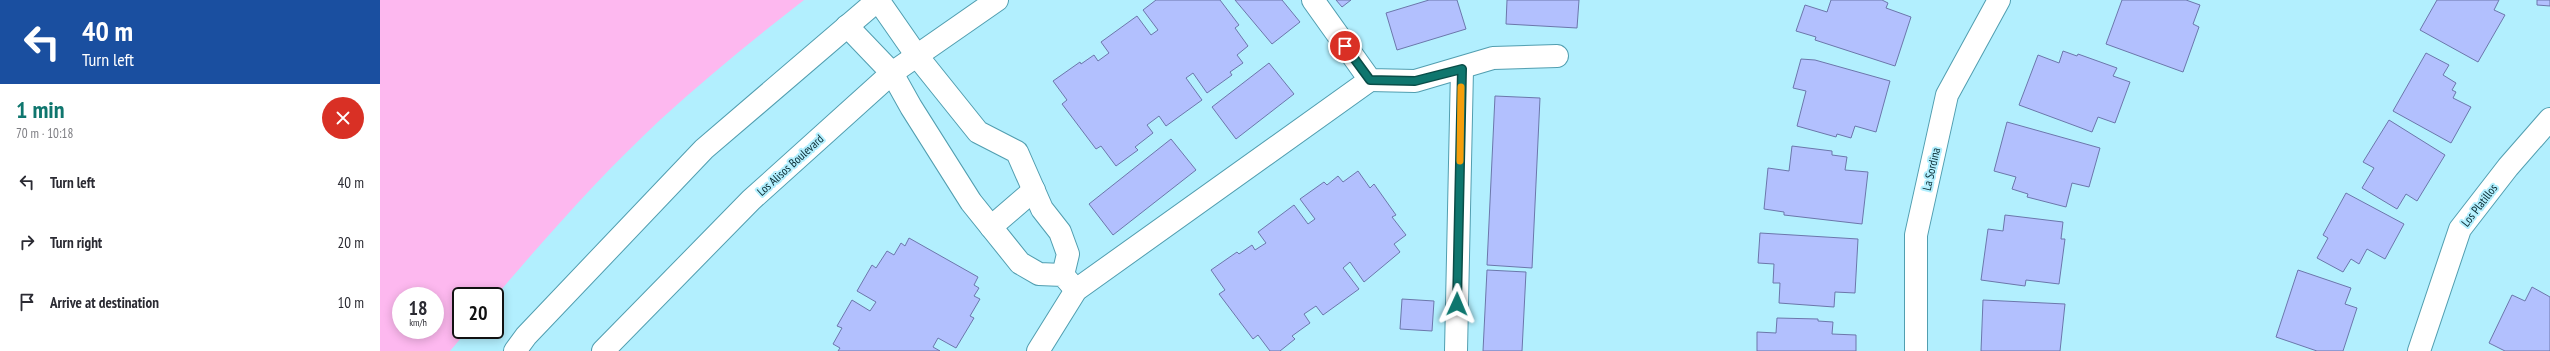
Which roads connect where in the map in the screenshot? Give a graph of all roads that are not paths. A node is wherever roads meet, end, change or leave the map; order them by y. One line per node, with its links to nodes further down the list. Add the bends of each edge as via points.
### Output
1 (878, 0): 5 (main road); 6 (main road)
2 (997, 0): 6 (main road, Los Alisos Boulevard)
3 (1312, 0): 10 (main road)
4 (1999, 0): 19 (main road, La Sordina, via 1948,95 1916,235)
5 (847, 26): 9 (main road); 15 (main road, via 704,149 526,336)
6 (917, 56): 9 (main road, Los Alisos Boulevard); 12 (main road, via 978,132 1017,152)
7 (1557, 56): 8 (main road, via 1493,58)
8 (1462, 69): 10 (main road, via 1415,81); 18 (main road)
9 (892, 73): 13 (main road, via 971,202); 16 (main road, Los Alisos Boulevard, via 751,200)
10 (1370, 80): 14 (main road)
11 (2550, 119): 20 (main road, Los Platillos, via 2460,228)
12 (1034, 190): 13 (main road); 14 (main road, via 1042,209 1060,232 1068,254)
13 (991, 227): 14 (main road, via 1020,263 1039,274)
14 (1070, 282): 17 (main road)
15 (515, 351)
16 (603, 351)
17 (1038, 351)
18 (1456, 351)
19 (1916, 351)
20 (2420, 351)

